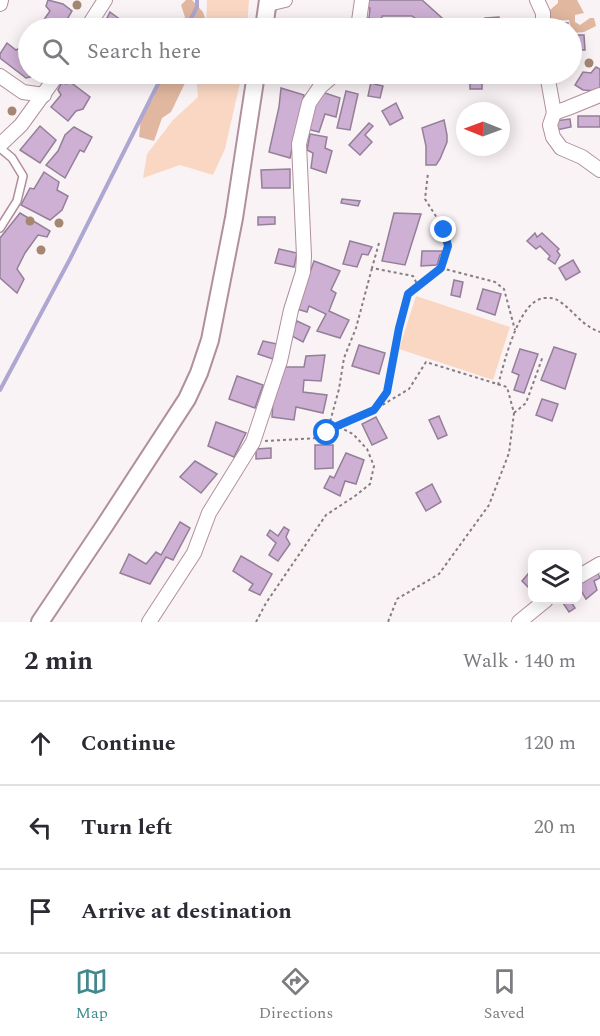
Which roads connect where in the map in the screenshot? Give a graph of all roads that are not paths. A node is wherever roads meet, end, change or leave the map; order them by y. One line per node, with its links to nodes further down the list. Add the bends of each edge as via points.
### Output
1 (105, 0): 6 (street)
2 (285, 0): 5 (street)
3 (362, 0): 8 (street)
4 (537, 0): 9 (street)
5 (268, 2): 7 (street)
6 (93, 18)
7 (266, 18)
8 (359, 18)
9 (543, 18)
10 (0, 76): 16 (street, via 23,92)
11 (51, 84): 16 (street)
12 (254, 84): 24 (street, via 210,340 199,373 187,399)
13 (323, 84): 25 (street, via 309,103 299,144 303,272 280,361 253,442 209,513 194,553)
14 (549, 84): 17 (street)
15 (600, 94): 17 (street)
16 (44, 95): 18 (street)
17 (554, 113): 19 (street, via 550,125 561,148)
18 (0, 147): 20 (lane, via 23,176 16,201)
19 (600, 170)
20 (0, 228)
21 (600, 564): 22 (street)
22 (582, 575)
23 (541, 604): 26 (street)
24 (40, 622)
25 (150, 622)
26 (519, 622)

